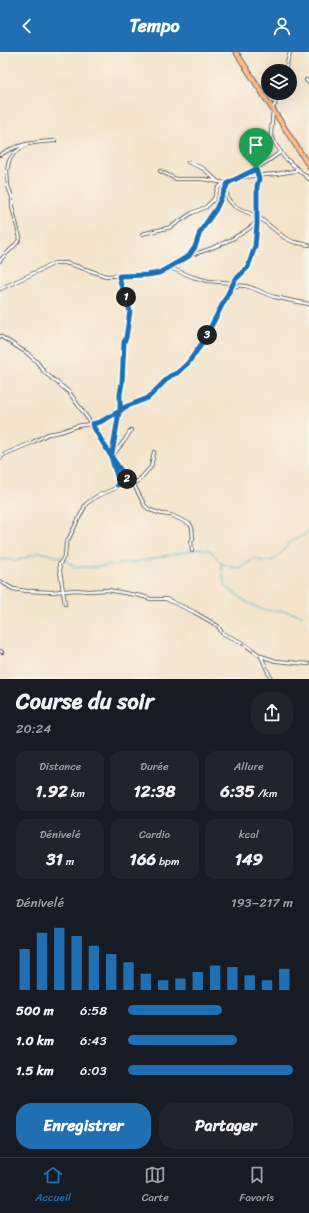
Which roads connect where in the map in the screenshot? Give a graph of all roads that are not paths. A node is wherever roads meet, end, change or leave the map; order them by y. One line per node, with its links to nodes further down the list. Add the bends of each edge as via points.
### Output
1 (236, 52): 7 (highway)
2 (290, 52): 3 (street)
3 (287, 64)
4 (306, 80): 5 (street)
5 (309, 83)
6 (276, 100): 7 (street)
7 (273, 109): 10 (street, via 271,134); 13 (highway)
8 (55, 141): 9 (street)
9 (27, 144): 11 (street); 27 (street, via 14,153 8,165 7,178 20,238)
10 (281, 152): 14 (street); 15 (street)
11 (0, 155)
12 (188, 162): 20 (street, via 204,169)
13 (309, 166)
14 (256, 169): 17 (street); 18 (street)
15 (298, 169): 17 (street); 19 (street)
16 (160, 171): 20 (street, via 176,179)
17 (258, 175): 18 (street); 23 (street)
18 (240, 178): 21 (street)
19 (309, 178)
20 (218, 182): 21 (street)
21 (228, 183): 22 (street); 24 (street, via 218,188 214,199 206,207 171,227)
22 (225, 188): 23 (street, via 234,206); 26 (street)
23 (257, 218): 25 (street, via 285,238); 26 (street, via 251,228 228,242); 30 (street, via 255,246 248,267)
24 (142, 234)
25 (309, 245)
26 (190, 255): 28 (street)
27 (0, 261)
28 (169, 268): 29 (street, via 147,275); 30 (street, via 193,277)
29 (119, 276): 31 (street, via 106,276 65,263 55,263); 35 (street, via 130,311 124,342)
30 (233, 283): 32 (street)
31 (0, 289)
32 (230, 289): 33 (street, via 236,286 247,287 274,297); 35 (street, via 203,342 188,363 170,376 148,398 125,407)
33 (309, 304)
34 (0, 336): 36 (street, via 27,353 45,373 66,389)
35 (120, 412): 36 (street); 39 (street)
36 (92, 424): 39 (street); 40 (street, via 48,434)
37 (131, 430): 39 (street)
38 (154, 452): 41 (street, via 151,467 138,481)
39 (112, 457): 41 (street); 42 (street, via 119,483)
40 (0, 458)
41 (130, 482): 42 (street); 43 (street, via 150,510 172,515 190,524 193,534)
42 (117, 485): 45 (street, via 91,500 81,511 59,565)
43 (192, 551)
44 (0, 581): 45 (street, via 13,589 37,592)
45 (62, 591): 46 (street); 47 (street, via 108,590 151,599 166,599 218,626 222,633)
46 (65, 604)
47 (261, 656): 48 (street, via 276,661); 49 (street)
48 (309, 664)
49 (271, 679)

